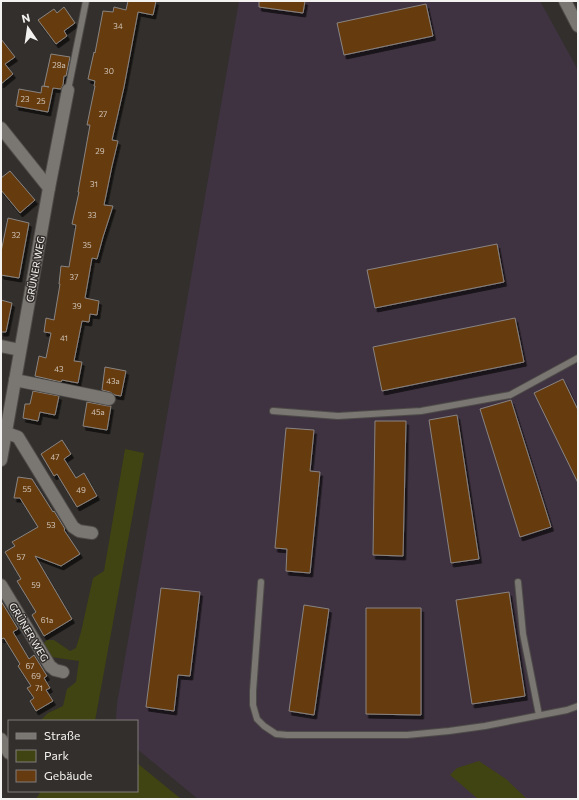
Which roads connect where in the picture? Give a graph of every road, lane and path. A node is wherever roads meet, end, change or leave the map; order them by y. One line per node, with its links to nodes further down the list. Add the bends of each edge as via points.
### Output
1 (86, 1): 4 (lane, GRÜNER WEG)
2 (565, 1): 3 (street)
3 (578, 26)
4 (68, 90): 6 (street, GRÜNER WEG)
5 (1, 128): 6 (street)
6 (49, 188): 8 (street, GRÜNER WEG)
7 (1, 346): 8 (street)
8 (20, 350): 10 (street, GRÜNER WEG)
9 (578, 358): 12 (lane, via 510,395 421,411 338,416)
10 (16, 380): 11 (street); 13 (street, GRÜNER WEG)
11 (109, 399)
12 (273, 411)
13 (3, 432): 14 (street, GRÜNER WEG); 15 (street, via 18,437 73,527 79,531)
14 (1, 460)
15 (92, 533)
16 (261, 582): 21 (lane, via 253,705 257,719 276,734 407,735 485,726)
17 (518, 582): 21 (lane, via 523,634)
18 (1, 586): 19 (street, GRÜNER WEG, via 50,666)
19 (63, 672)
20 (578, 706): 21 (lane)
21 (540, 715)
22 (1, 740): 23 (street)
23 (8, 751)

